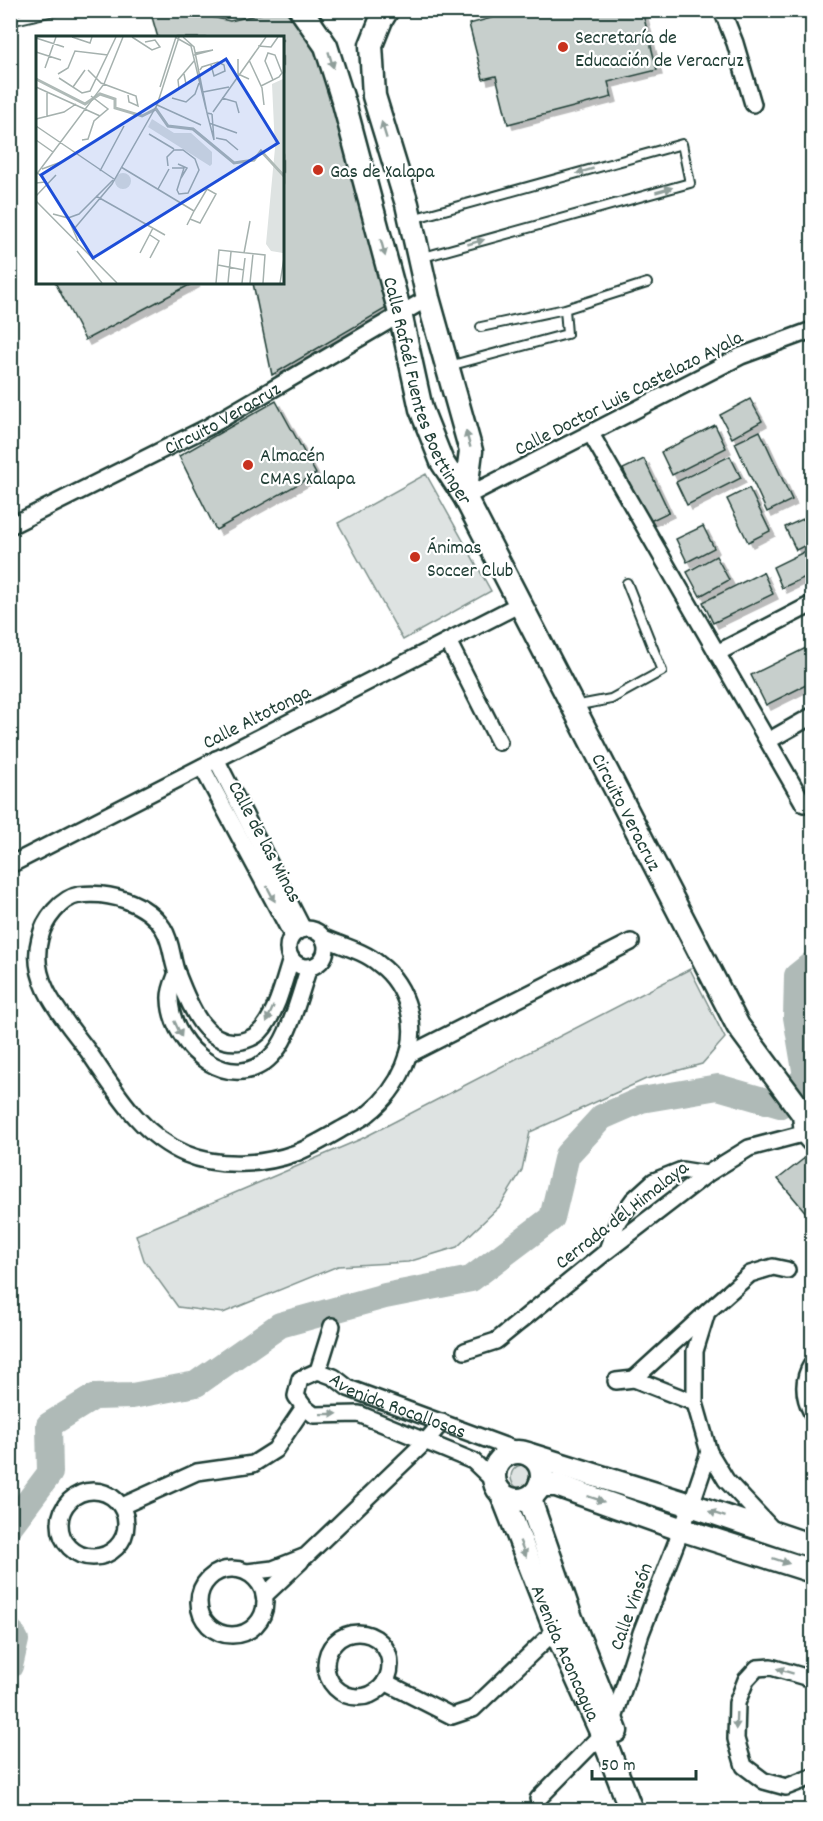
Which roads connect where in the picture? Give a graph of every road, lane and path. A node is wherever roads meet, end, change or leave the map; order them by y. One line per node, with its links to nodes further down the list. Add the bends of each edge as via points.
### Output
1 (58, 10): 5 (lane)
2 (301, 10): 7 (street, Calle Rafaél Fuentes Boettinger, one-way to 7, via 326,46)
3 (387, 10): 6 (street, Calle Rafaél Fuentes Boettinger, via 371,45)
4 (722, 10): 8 (street)
5 (10, 21)
6 (374, 96): 7 (street); 9 (street, Calle Rafaél Fuentes Boettinger, one-way to 6)
7 (344, 103): 14 (street, Calle Rafaél Fuentes Boettinger, one-way to 14)
8 (753, 104)
9 (411, 219): 10 (street, Calle Rafaél Fuentes Boettinger); 10 (lane, one-way to 9, via 690,183 682,144)
10 (420, 258): 12 (street, Calle Rafaél Fuentes Boettinger)
11 (647, 283): 13 (lane)
12 (428, 298): 14 (street, Circuito Veracruz); 17 (street, Calle Rafaél Fuentes Boettinger)
13 (565, 309): 15 (lane); 17 (lane, via 567,334)
14 (400, 313): 19 (street, Calle Rafaél Fuentes Boettinger, via 421,409 442,462); 20 (street, Circuito Veracruz, via 208,427)
15 (481, 327)
16 (813, 330): 18 (street, Calle Doctor Luis Castelazo Ayala, via 741,356)
17 (447, 366): 19 (street, Calle Rafaél Fuentes Boettinger, one-way to 17, via 471,451)
18 (591, 434): 19 (street, Calle Doctor Luis Castelazo Ayala); 25 (street)
19 (465, 497): 22 (street, Circuito Veracruz)
20 (10, 526)
21 (627, 583): 26 (lane, via 662,671 611,699)
22 (520, 604): 24 (street, Calle Altotonga); 26 (street, Circuito Veracruz)
23 (813, 604): 25 (street)
24 (447, 641): 29 (street); 30 (street, Calle Altotonga)
25 (717, 653): 28 (street)
26 (573, 706): 42 (street, Circuito Veracruz, via 738,1026)
27 (813, 716): 28 (street)
28 (768, 741): 32 (street)
29 (499, 742)
30 (216, 759): 31 (street, Calle Altotonga); 33 (street, Calle de las Minas)
31 (202, 767): 33 (street, Calle de las Minas); 34 (street, Calle Altotonga)
32 (804, 804)
33 (232, 807): 35 (street, Calle de las Minas)
34 (10, 865)
35 (298, 932): 37 (street, via 315,930); 38 (street, via 287,947)
36 (631, 942): 41 (street)
37 (324, 946): 39 (street, via 319,962); 41 (street, via 348,948 367,956 391,975 405,995 412,1022)
38 (291, 959): 39 (street); 40 (street, one-way to 40, via 264,1028 251,1039 238,1042 224,1041 200,1023)
39 (309, 967): 40 (street, one-way to 39, via 169,997 180,1035 203,1060 237,1071 257,1067 275,1052 286,1033)
40 (177, 973): 41 (street, via 173,949 162,927 142,908 116,896 71,896 53,912 40,936 36,962 44,989 132,1113 159,1139 187,1155 218,1163 256,1162 295,1153 368,1114 388,1096)
41 (408, 1055)
42 (808, 1123): 43 (street, Cerrada del Himalaya, via 749,1148)
43 (707, 1174): 44 (street, Cerrada del Himalaya); 44 (street, via 681,1170 654,1181 618,1221)
44 (606, 1251): 48 (street, Cerrada del Himalaya, via 496,1341)
45 (787, 1270): 46 (street, via 773,1267 750,1274)
46 (707, 1312): 51 (street); 53 (street, via 695,1351)
47 (332, 1326): 50 (street)
48 (465, 1352)
49 (813, 1364): 55 (street, via 804,1380)
50 (318, 1371): 54 (street, Avenida Rocallosas, via 300,1379 296,1396); 56 (street, Avenida Rocallosas, via 348,1388)
51 (634, 1378): 52 (street); 53 (street)
52 (616, 1381)
53 (695, 1403): 58 (street)
54 (304, 1407): 57 (street, Avenida Rocallosas, one-way to 57, via 314,1415 360,1414); 63 (street, via 275,1450 253,1464 197,1472)
55 (813, 1413)
56 (442, 1422): 57 (street); 59 (street, Avenida Rocallosas)
57 (426, 1441): 60 (street, Avenida Rocallosas, via 473,1461); 67 (street)
58 (709, 1452): 62 (street, Calle Vinsón); 65 (street, via 726,1480)
59 (525, 1454): 60 (street, via 506,1455 500,1460 494,1474); 61 (street, via 539,1465 542,1479); 62 (street, Avenida Rocallosas)
60 (499, 1488): 61 (street, via 516,1500); 71 (street, Avenida Aconcagua, one-way to 71)
61 (535, 1491): 64 (street, one-way to 64, via 556,1485); 71 (street, Avenida Aconcagua, via 532,1506)
62 (691, 1505): 64 (street, Calle Vinsón); 65 (street, Avenida Rocallosas, one-way to 62)
63 (122, 1506): 63 (street, via 105,1493 83,1492 74,1497 61,1515 60,1526 68,1546 77,1553 98,1557 117,1547 126,1527)
64 (681, 1529): 68 (street, one-way to 68); 74 (street, Calle Vinsón)
65 (776, 1533): 66 (street, Avenida Rocallosas)
66 (813, 1546)
67 (306, 1556): 69 (street, via 273,1569); 70 (street)
68 (812, 1568)
69 (247, 1572): 70 (street, via 255,1578); 70 (street, via 225,1569 206,1581 198,1601 205,1622 223,1634 244,1632 260,1618)
70 (264, 1596)
71 (563, 1623): 73 (street, via 473,1709 452,1716); 74 (street, Avenida Aconcagua)
72 (813, 1679): 75 (street, one-way to 75, via 771,1667 757,1668 746,1680 737,1703 736,1739 744,1766 764,1781 786,1787)
73 (385, 1682): 73 (street, via 390,1661 381,1642 372,1636 342,1637 328,1653 327,1674 339,1691 348,1696 369,1695)
74 (608, 1728): 76 (street); 77 (street, Avenida Aconcagua); 78 (street, Avenida Aconcagua)
75 (813, 1777)
76 (538, 1800)
77 (632, 1810)
78 (647, 1810)

